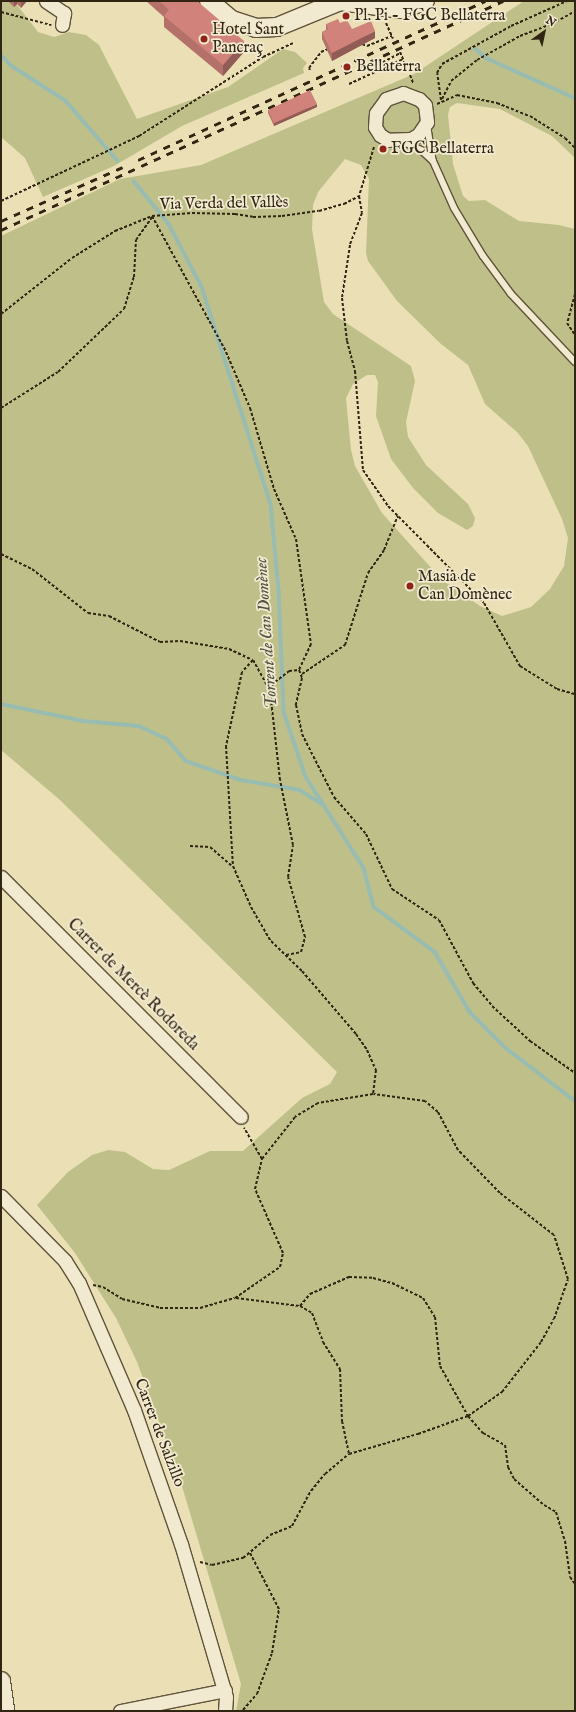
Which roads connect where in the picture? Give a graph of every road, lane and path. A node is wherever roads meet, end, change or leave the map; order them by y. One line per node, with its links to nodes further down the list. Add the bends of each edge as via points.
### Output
1 (46, 1): 8 (street, via 64,13)
2 (209, 1): 3 (street, via 232,20 250,27 277,27 340,1 408,9)
3 (425, 1)
4 (567, 1): 19 (path, via 511,26 442,64 437,73)
5 (575, 11): 19 (path, via 552,24 520,36 477,60 451,80)
6 (1, 12): 8 (path, via 46,25)
7 (384, 20): 10 (path, via 392,37 367,46)
8 (62, 25)
9 (293, 43): 27 (path, via 263,57 139,136)
10 (361, 43)
11 (333, 46): 14 (path, via 320,52)
12 (403, 59): 13 (path); 15 (path); 15 (path, via 400,53 374,67)
13 (406, 66)
14 (310, 70)
15 (376, 72): 18 (path)
16 (410, 75): 17 (path)
17 (413, 83)
18 (350, 84)
19 (442, 100): 20 (path); 24 (path, via 464,95 497,103 530,116)
20 (437, 104)
21 (427, 122): 22 (street, via 418,135); 22 (street, via 425,106 419,99 403,93 386,99 376,113 374,127 388,140); 25 (lane)
22 (402, 141): 25 (lane, via 421,150)
23 (374, 146): 26 (path)
24 (575, 148)
25 (433, 161): 32 (lane, via 454,208 483,256 511,294)
26 (359, 196): 28 (path, Via Verda del Vallès, via 344,204 319,211 282,216 192,213); 34 (path, via 362,213 350,245 342,298 346,341 355,371 363,470)
27 (1, 201)
28 (152, 216): 30 (path, via 115,231 72,258); 33 (path, Via Verda del Vallès, via 136,240 134,277 124,309 58,372); 37 (path, via 226,352 250,408 274,489 296,539 311,644)
29 (575, 294): 31 (path, via 567,323)
30 (1, 314)
31 (575, 335)
32 (575, 362)
33 (1, 408)
34 (398, 516): 38 (path, via 384,550 368,573 345,645); 40 (path, via 484,603 520,666 557,689)
35 (1, 554): 36 (path, via 32,569 88,614 109,616 160,642 180,641 230,649)
36 (252, 660): 39 (path); 42 (path, via 242,672 226,746)
37 (299, 670): 38 (path); 39 (path, via 289,671)
38 (302, 675): 45 (path, via 296,705 302,734 334,797 366,834 392,889 439,920 473,983 492,1006 530,1041)
39 (270, 691): 44 (path, via 280,780 293,845 288,877 305,937 300,952)
40 (575, 694)
41 (190, 846): 42 (path, via 210,847)
42 (233, 866): 44 (path, via 271,941)
43 (1, 877): 47 (street, Carrer de Mercè Rodoreda)
44 (286, 955): 46 (path, via 356,1034 367,1050 376,1070)
45 (575, 1073)
46 (373, 1094): 48 (path, via 318,1104 295,1117); 53 (path, via 425,1101 430,1104 438,1112 458,1150 500,1193 554,1235 568,1279 554,1319 541,1342 502,1392)
47 (241, 1118): 48 (path)
48 (262, 1159): 51 (path, via 255,1189 283,1253 280,1268)
49 (1, 1196): 50 (street, Carrer de Salzillo, via 65,1261)
50 (79, 1283): 51 (path, via 103,1287 122,1299 160,1308 200,1308); 56 (street, Carrer de Salzillo, via 134,1410)
51 (235, 1298): 52 (path)
52 (300, 1306): 53 (path, via 310,1294 349,1277 392,1282 423,1298 435,1317 440,1366); 54 (path, via 312,1313 323,1342 340,1369 342,1421)
53 (468, 1416): 54 (path); 57 (path, via 483,1433 505,1445 508,1467 514,1479 556,1512 565,1541 570,1577)
54 (349, 1454): 55 (path, via 325,1474 310,1491 292,1526 270,1535)
55 (250, 1553): 56 (path, via 243,1558 212,1565); 60 (path, via 256,1560 279,1610 272,1653 257,1694)
56 (186, 1558): 59 (street, Carrer de Salzillo)
57 (575, 1584)
58 (1, 1681): 61 (street)
59 (225, 1690): 62 (street); 63 (street, Carrer de Salzillo)
60 (242, 1710)
61 (5, 1711)
62 (120, 1711)
63 (225, 1711)

